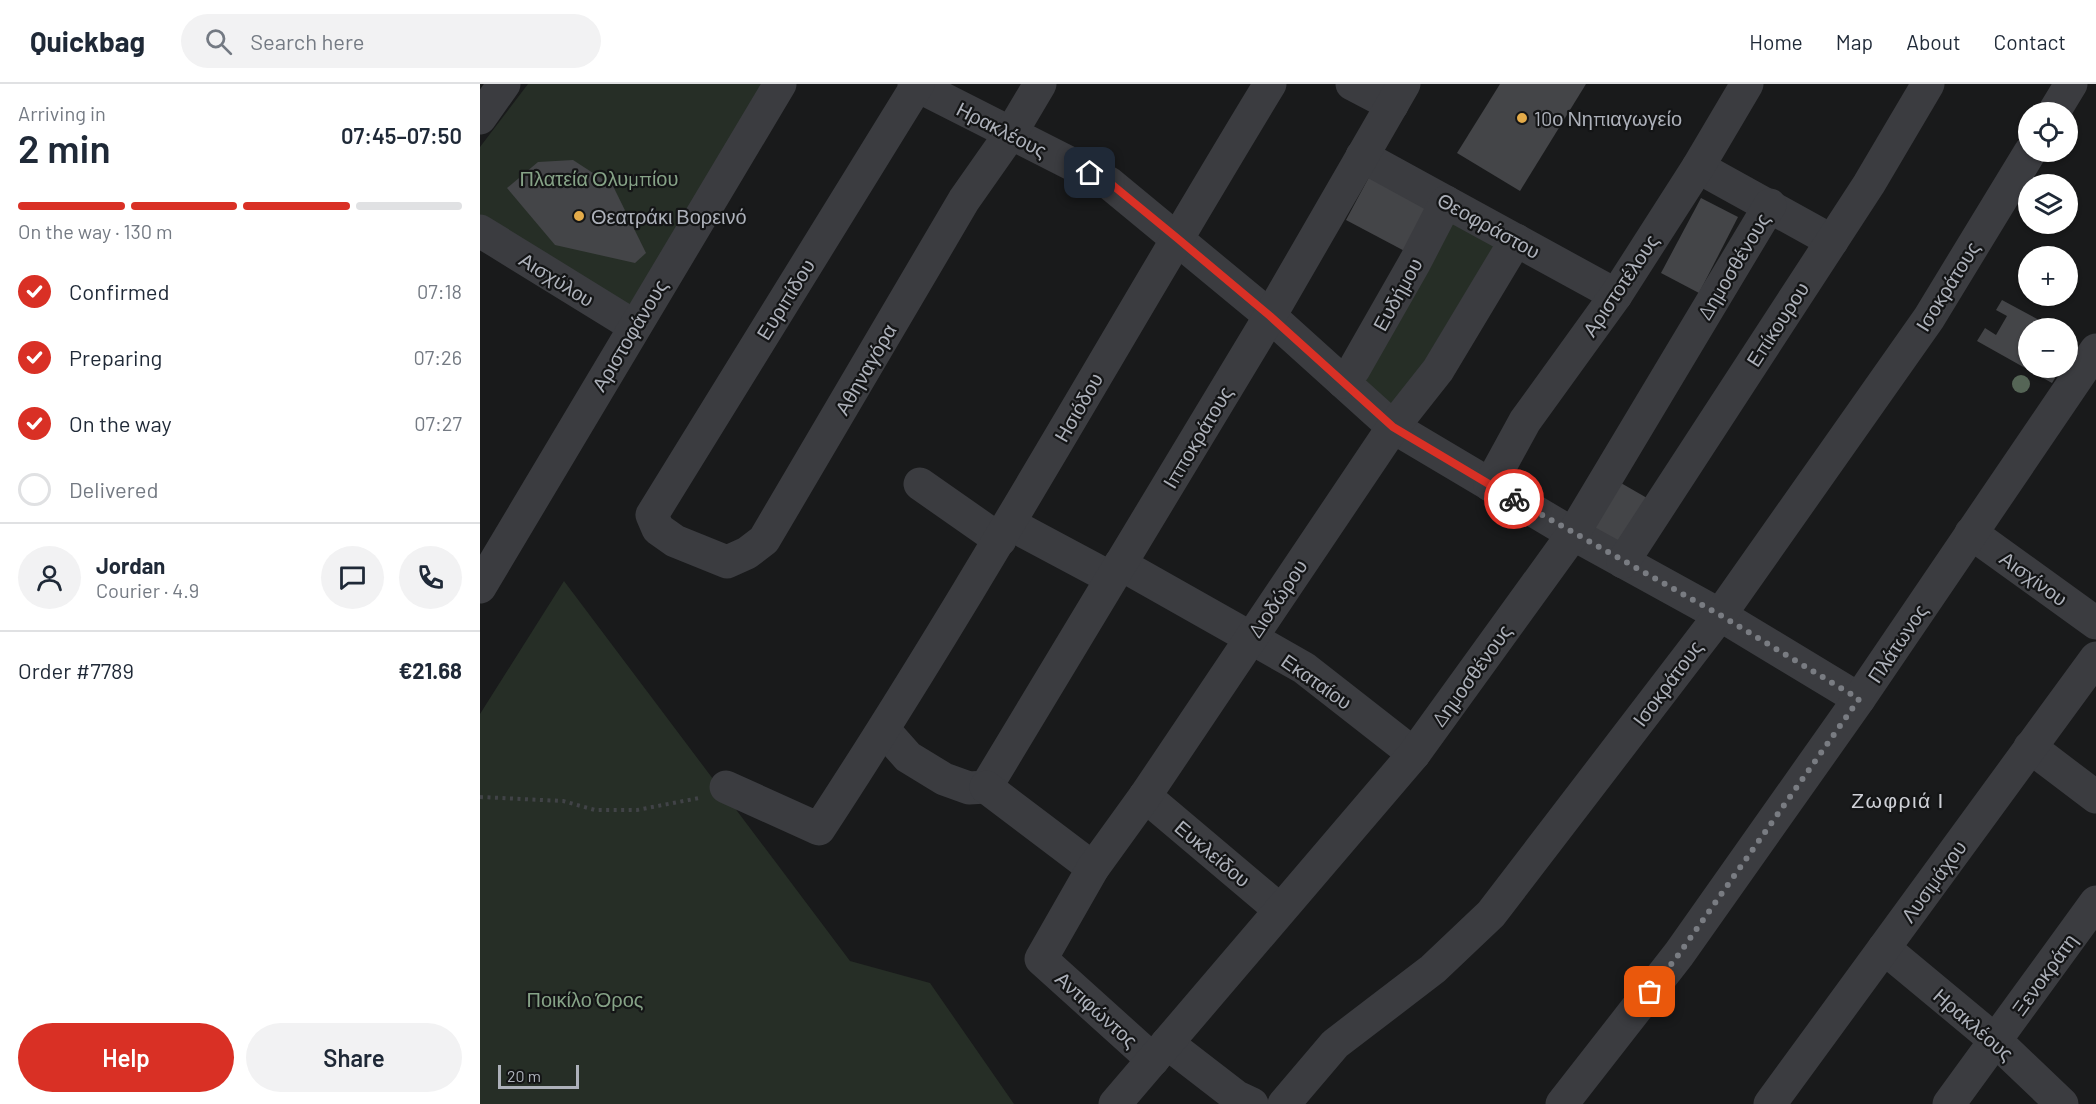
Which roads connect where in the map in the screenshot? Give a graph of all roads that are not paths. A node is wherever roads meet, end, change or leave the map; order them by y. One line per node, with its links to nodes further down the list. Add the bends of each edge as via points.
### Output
1 (504, 84): 12 (street)
2 (780, 84): 25 (street, Αριστοφάνους)
3 (1040, 84): 13 (street, Αθηναγόρα)
4 (1270, 84): 20 (street, Ησιόδου)
5 (1352, 84): 10 (street)
6 (1747, 84): 16 (street, Αριστοτέλους)
7 (1928, 84): 22 (street, Επίκουρου)
8 (2072, 84): 11 (street)
9 (916, 85): 13 (street, Ηρακλέους); 31 (street, Ευριπίδου)
10 (1398, 95): 14 (street, Ιπποκράτους)
11 (2060, 102)
12 (480, 118)
13 (1011, 134): 20 (street, Ηρακλέους, via 1110,183); 31 (street, Αθηναγόρα, via 964,200 764,540 747,554 727,562 675,541 658,529)
14 (1362, 156): 17 (street, Θεοφράστου); 24 (street, Ιπποκράτους)
15 (2024, 162): 38 (street, Ισοκράτους, via 1929,318)
16 (1698, 167): 18 (street); 23 (street, Αριστοτέλους)
17 (1446, 202): 21 (street, Θεοφράστου); 27 (street, Ευδήμου, via 1354,369)
18 (1770, 205): 22 (street); 34 (street, Δημοσθένους)
19 (480, 231): 25 (street, Αισχύλου)
20 (1177, 238): 24 (street, Ηρακλέους); 32 (street, Ησιόδου)
21 (1516, 240): 23 (street, Θεοφράστου); 28 (street, Διοδώρου, via 1438,370)
22 (1832, 241): 35 (street, Επίκουρου)
23 (1616, 295): 30 (street, Αριστοτέλους, via 1525,421)
24 (1270, 316): 27 (street, Ηρακλέους); 36 (street, Ιπποκράτους)
25 (634, 326): 37 (street, Αριστοφάνους)
26 (2096, 350): 33 (street, Πλάτωνος)
27 (1342, 382): 28 (street, Ηρακλέους)
28 (1393, 427): 30 (street, Ηρακλέους); 40 (street, Διοδώρου)
29 (920, 484): 32 (street, Εκαταίου)
30 (1490, 485): 34 (street, Ηρακλέους)
31 (652, 515)
32 (1005, 532): 36 (street, Εκαταίου); 43 (street, Ησιόδου)
33 (1971, 533): 39 (street, Αισχίνου); 42 (street, Πλάτωνος)
34 (1573, 534): 35 (street, Ηρακλέους); 45 (street, Δημοσθένους)
35 (1623, 561): 38 (street, Ηρακλέους)
36 (1116, 571): 40 (street, Εκαταίου); 47 (street, Ιπποκράτους)
37 (480, 587)
38 (1720, 615): 42 (street, Ηρακλέους); 59 (street, Ισοκράτους, via 1491,914 1433,969 1335,1044)
39 (2096, 623)
40 (1250, 639): 45 (street, Εκαταίου, via 1304,668); 48 (street, Διοδώρου)
41 (2096, 658): 44 (street, Λυσιμάχου)
42 (1859, 699): 60 (street, Πλάτωνος, via 1679,954)
43 (884, 730): 46 (street, Ησιόδου, via 819,829); 47 (street, via 908,758 944,779 969,788)
44 (2030, 747): 49 (street); 53 (street, Λυσιμάχου)
45 (1414, 754): 52 (street, Δημοσθένους)
46 (726, 787)
47 (986, 787): 50 (street)
48 (1145, 796): 50 (street, Διοδώρου); 52 (street, Ευκλείδου)
49 (2096, 797)
50 (1092, 868): 54 (street, Διοδώρου)
51 (2096, 902): 55 (street, Ξενοκράτη)
52 (1280, 910): 56 (street, Δημοσθένους)
53 (1884, 948): 55 (street, Ηρακλέους); 61 (street, Λυσιμάχου)
54 (1041, 958): 56 (street, Αντιφώντος)
55 (1996, 1041): 62 (street, Ξενοκράτη); 63 (street, Ηρακλέους)
56 (1160, 1052): 57 (street, Δημοσθένους); 58 (street, Αντιφώντος)
57 (1115, 1104)
58 (1252, 1104)
59 (1284, 1104)
60 (1562, 1104)
61 (1770, 1104)
62 (1949, 1104)
63 (2062, 1104)

